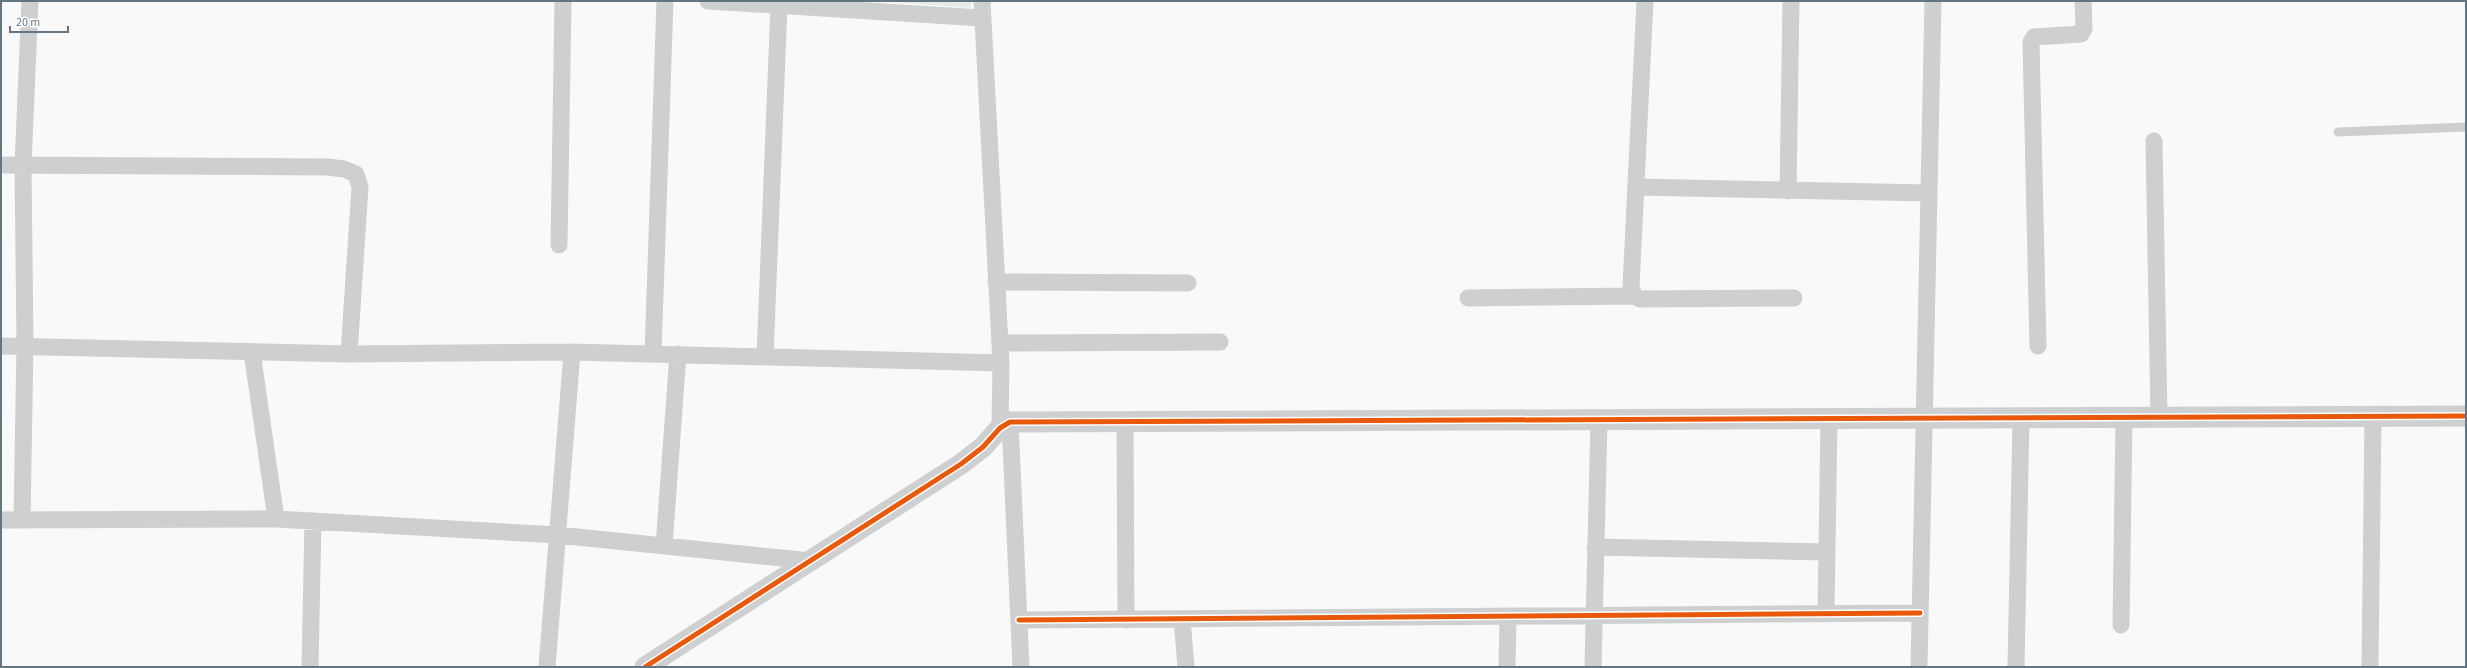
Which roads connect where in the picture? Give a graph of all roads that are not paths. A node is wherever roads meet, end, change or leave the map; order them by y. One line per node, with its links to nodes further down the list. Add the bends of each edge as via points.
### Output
1 (30, 1): 16 (street)
2 (563, 1): 20 (street)
3 (665, 1): 34 (street)
4 (708, 1): 10 (street)
5 (982, 1): 11 (street)
6 (1646, 1): 17 (street)
7 (1791, 1): 18 (street)
8 (1932, 1): 19 (street)
9 (2083, 1): 30 (street, via 2084,29 2081,34 2041,35 2034,37 2031,42)
10 (779, 5): 11 (street); 36 (street)
11 (982, 18): 21 (street)
12 (2466, 126): 13 (lane)
13 (2338, 132)
14 (2154, 141): 42 (street)
15 (1, 165): 16 (street)
16 (23, 165): 28 (street); 33 (street, via 327,168 344,169 356,174 360,187)
17 (1636, 187): 18 (street); 23 (street, via 1631,286)
18 (1788, 191): 19 (street)
19 (1929, 193): 44 (street)
20 (558, 245)
21 (996, 282): 22 (street); 27 (street)
22 (1188, 283)
23 (1634, 296): 24 (street); 25 (street, via 1640,299)
24 (1468, 298)
25 (1794, 298)
26 (1220, 342): 27 (street)
27 (1000, 343): 37 (street)
28 (25, 345): 29 (street); 31 (street); 50 (street)
29 (1, 346)
30 (2038, 346)
31 (252, 352): 33 (street); 48 (street)
32 (572, 352): 33 (street); 34 (street); 52 (street)
33 (349, 354)
34 (653, 354): 35 (street)
35 (678, 354): 36 (street); 53 (street)
36 (765, 357): 37 (street)
37 (1001, 363): 47 (street)
38 (2466, 416): 39 (street)
39 (2373, 417): 42 (street); 74 (street)
40 (2021, 418): 41 (street); 44 (street); 73 (street)
41 (2124, 418): 42 (street); 64 (street)
42 (2159, 418)
43 (1829, 419): 44 (street); 45 (street); 55 (street)
44 (1924, 419): 57 (street)
45 (1599, 420): 46 (street); 54 (street)
46 (1125, 422): 47 (street); 63 (street)
47 (1005, 425): 56 (street, via 978,452); 62 (street)
48 (276, 519): 50 (street); 51 (street)
49 (1, 520): 50 (street)
50 (22, 520)
51 (313, 521): 52 (street); 65 (street)
52 (558, 535): 53 (street); 66 (street)
53 (664, 546): 56 (street)
54 (1595, 547): 55 (street); 60 (street)
55 (1827, 552): 58 (street)
56 (811, 561): 67 (street)
57 (1920, 613): 58 (street); 72 (street)
58 (1826, 614): 60 (street)
59 (1508, 616): 60 (street); 61 (street); 70 (street)
60 (1593, 616): 71 (street)
61 (1182, 619): 63 (street); 69 (street)
62 (1019, 620): 63 (street); 68 (street)
63 (1126, 620)
64 (2122, 625)
65 (310, 667)
66 (547, 667)
67 (645, 667)
68 (1021, 667)
69 (1186, 667)
70 (1507, 667)
71 (1593, 667)
72 (1919, 667)
73 (2016, 667)
74 (2370, 667)

